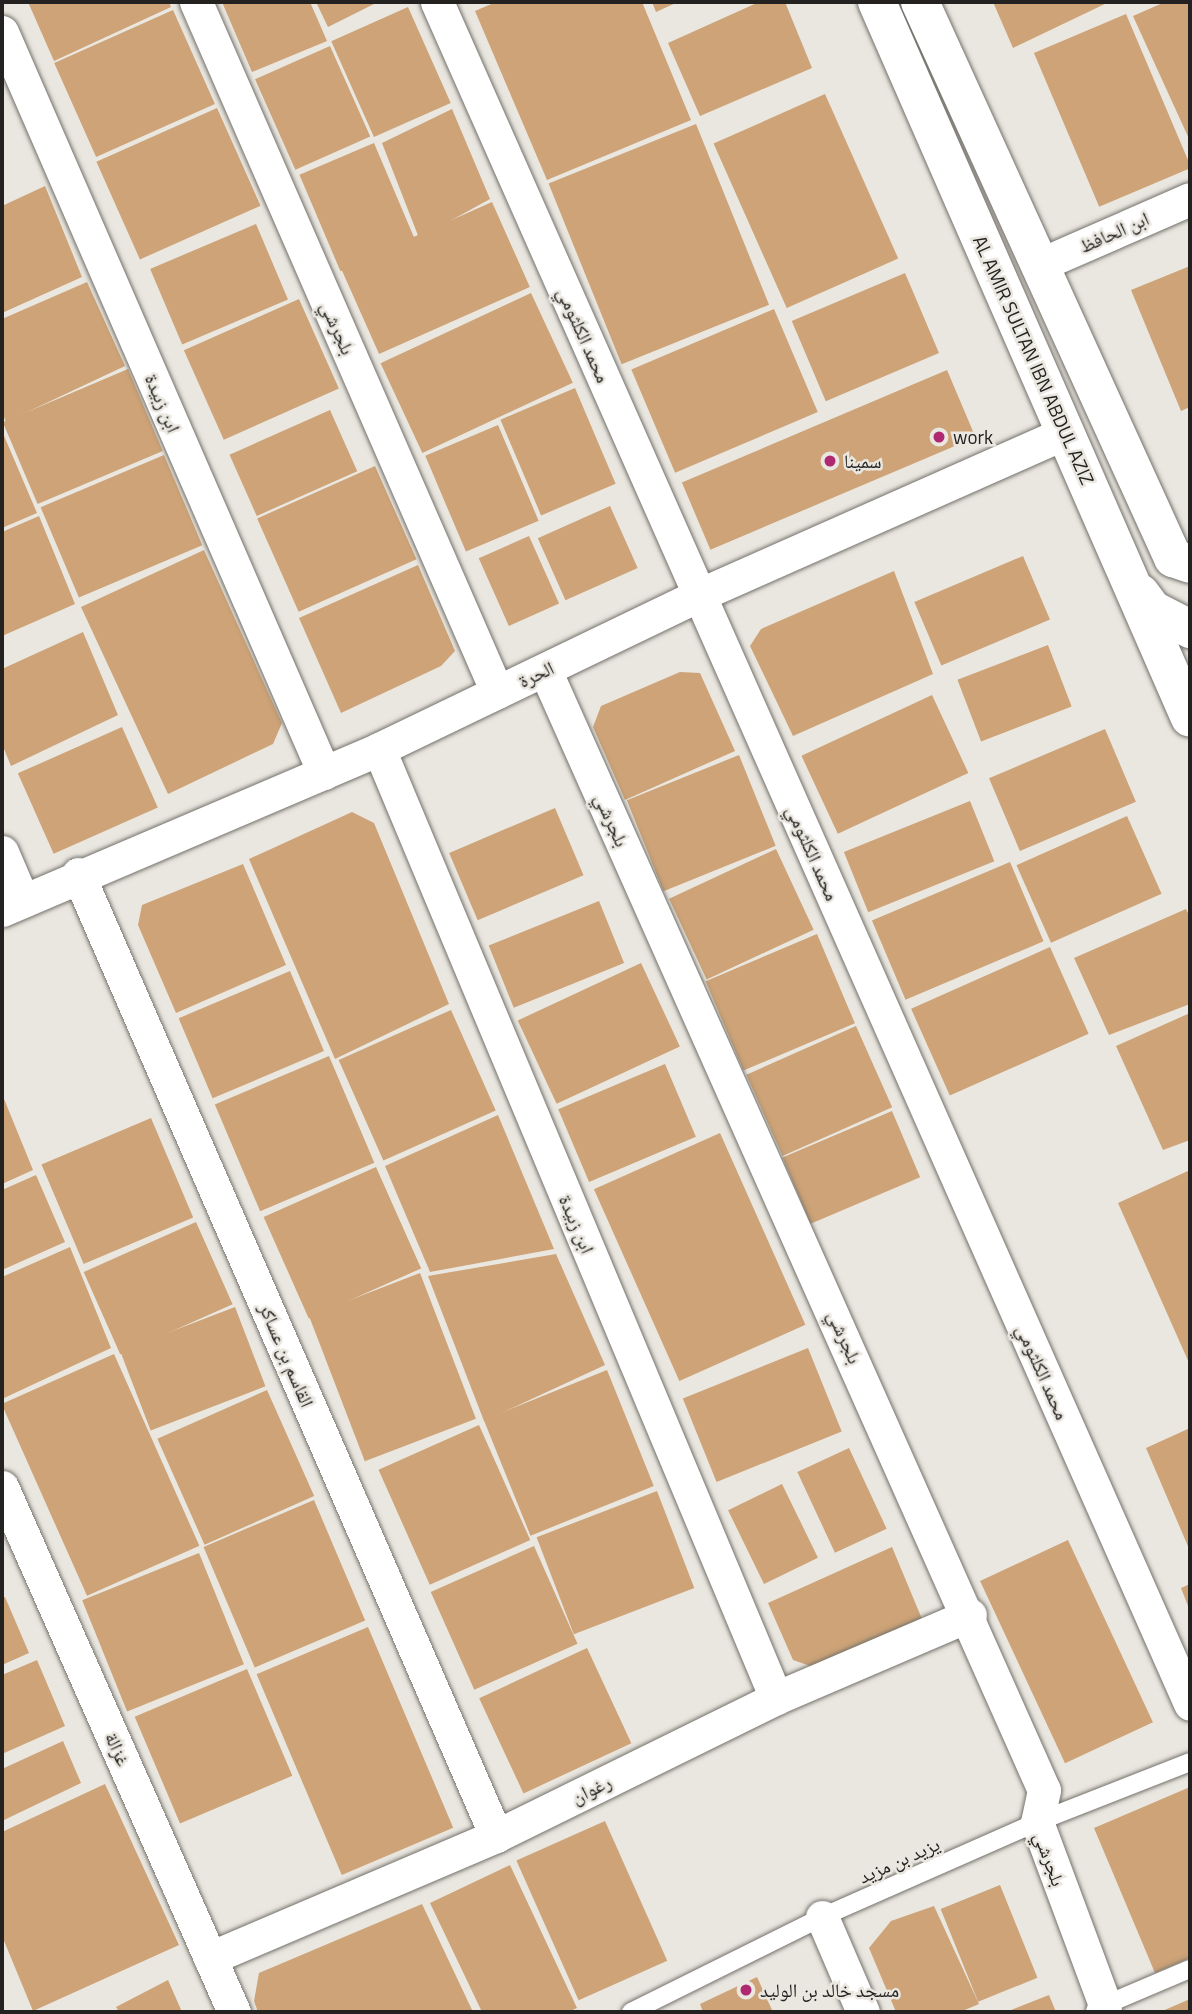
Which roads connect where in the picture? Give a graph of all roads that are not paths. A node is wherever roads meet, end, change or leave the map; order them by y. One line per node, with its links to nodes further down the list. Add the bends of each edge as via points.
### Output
1 (196, 2): 15 (street, بلجرشي)
2 (437, 2): 11 (street, محمد الكلثومي)
3 (877, 2): 8 (street, AL AMIR SULTAN IBN ABDUL AZIZ)
4 (920, 2): 7 (street)
5 (2, 32): 18 (street, ابن زبيدة)
6 (1190, 199): 7 (street, ابن الحافظ)
7 (1039, 265): 9 (street)
8 (1067, 432): 10 (street, AL AMIR SULTAN IBN ABDUL AZIZ); 11 (street, الحرة)
9 (1182, 561): 12 (street)
10 (1134, 586): 12 (street, via 1153,610); 16 (street, AL AMIR SULTAN IBN ABDUL AZIZ)
11 (699, 595): 13 (street, الحرة); 25 (street, محمد الكلثومي)
12 (1190, 619): 14 (street, via 1184,647)
13 (545, 670): 15 (street, الحرة); 23 (street, بلجرشي)
14 (1190, 691)
15 (498, 692): 17 (street, الحرة)
16 (1190, 718)
17 (379, 749): 18 (street, الحرة); 24 (street, ابن زبيدة)
18 (324, 773): 20 (street, الحرة)
19 (2, 852): 21 (street)
20 (78, 874): 21 (street, الحرة); 28 (street, القاسم بن عساكر)
21 (12, 906)
22 (2, 1487): 30 (street, غزالة)
23 (970, 1615): 24 (street, رغوان); 27 (street, بلجرشي, via 1044,1790)
24 (776, 1698): 28 (street, رغوان)
25 (1190, 1704)
26 (1190, 1762): 27 (lane, يزيد بن مزيد)
27 (1037, 1822): 29 (lane, يزيد بن مزيد); 32 (street, بلجرشي)
28 (496, 1836): 30 (street, رغوان)
29 (822, 1917): 34 (lane, يزيد بن مزيد); 35 (street)
30 (210, 1958): 33 (street, غزالة)
31 (1190, 1969): 32 (lane)
32 (1103, 2009)
33 (234, 2012)
34 (631, 2012)
35 (863, 2012)

